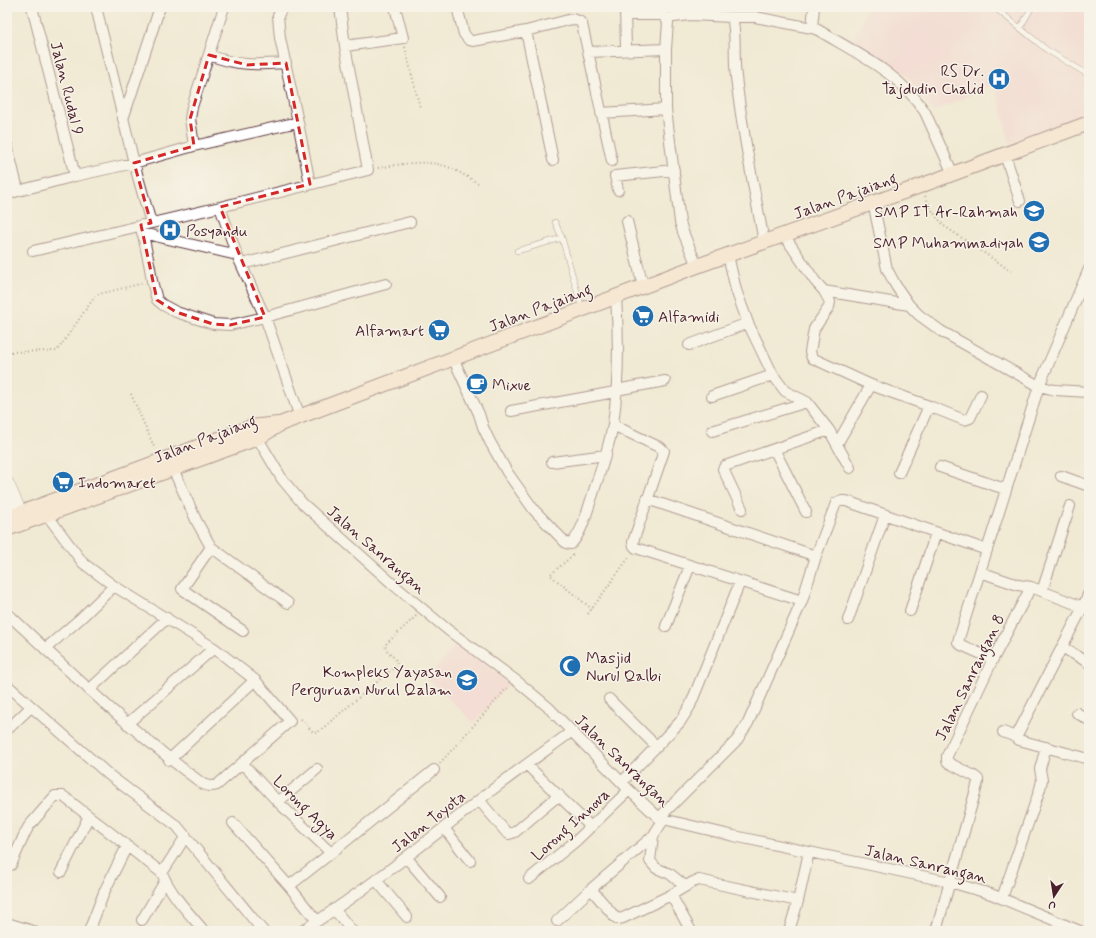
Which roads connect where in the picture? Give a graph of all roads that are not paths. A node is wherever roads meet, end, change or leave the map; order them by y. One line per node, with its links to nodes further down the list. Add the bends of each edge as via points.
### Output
1 (32, 7): 38 (street, Jalan Rudal 9)
2 (96, 7): 27 (street)
3 (160, 7): 27 (street)
4 (224, 7): 22 (street)
5 (282, 7): 23 (street, via 278,16)
6 (340, 7): 18 (street)
7 (396, 7): 18 (street, via 403,38)
8 (457, 7): 17 (street, via 464,34 469,40)
9 (814, 7): 15 (street)
10 (994, 7): 16 (lane)
11 (1032, 7): 16 (lane)
12 (625, 11): 14 (street, via 664,15); 20 (street)
13 (732, 16): 14 (street, via 690,15); 15 (street, via 755,17); 53 (street, via 736,76)
14 (666, 18): 19 (street)
15 (812, 28): 37 (street, via 882,68 903,85 925,112)
16 (1020, 28): 24 (lane, via 1047,50)
17 (526, 31): 21 (street, via 572,19 578,21 584,28); 33 (street)
18 (345, 46): 39 (street, via 368,170)
19 (666, 49): 20 (street); 25 (street)
20 (626, 50): 21 (street)
21 (588, 52): 26 (street)
22 (209, 55): 23 (street, via 247,65); 31 (street, via 192,106 190,119)
23 (286, 63): 28 (street)
24 (1089, 75)
25 (666, 109): 26 (street); 36 (street)
26 (601, 113): 34 (street)
27 (123, 119): 35 (street)
28 (298, 122): 31 (street); 39 (street)
29 (1089, 123): 32 (main road, Jalan Pajaiang)
30 (7, 145): 40 (street)
31 (194, 146): 35 (street)
32 (1005, 155): 37 (main road, Jalan Pajaiang); 43 (street)
33 (553, 160)
34 (612, 161)
35 (134, 163): 38 (street); 49 (street)
36 (674, 170): 41 (street, via 615,176); 59 (street, via 681,227)
37 (953, 174): 44 (main road, Jalan Pajaiang)
38 (75, 176): 40 (street)
39 (310, 184): 45 (street)
40 (18, 190): 42 (street)
41 (618, 190)
42 (7, 194)
43 (1020, 201)
44 (873, 202): 51 (main road, Jalan Pajaiang); 65 (street, via 887,269)
45 (220, 207): 49 (street); 56 (street)
46 (627, 221): 62 (street)
47 (410, 222): 58 (street)
48 (555, 222): 52 (lane)
49 (151, 223): 50 (street)
50 (141, 229): 54 (street); 56 (street); 67 (street, via 157,300 163,306 213,324 230,325)
51 (784, 235): 53 (main road, Jalan Pajaiang); 63 (street)
52 (562, 238): 55 (lane); 66 (lane)
53 (764, 242): 57 (main road, Jalan Pajaiang)
54 (33, 251)
55 (517, 252)
56 (237, 255): 58 (street)
57 (728, 255): 59 (main road, Jalan Pajaiang); 68 (street, via 736,290)
58 (242, 264): 67 (street)
59 (697, 266): 62 (main road, Jalan Pajaiang)
60 (1089, 268): 74 (street)
61 (386, 284): 67 (street)
62 (643, 286): 64 (main road, Jalan Pajaiang)
63 (824, 291): 65 (street); 73 (street, via 830,302 829,307 814,329 810,355 816,361)
64 (616, 297): 66 (main road, Jalan Pajaiang); 75 (street, via 619,338)
65 (909, 305): 74 (street, via 941,332)
66 (582, 309): 70 (main road, Jalan Pajaiang)
67 (265, 317): 82 (street)
68 (748, 323): 69 (street); 71 (street)
69 (689, 345)
70 (453, 358): 82 (main road, Jalan Pajaiang); 89 (street, via 490,442 507,472 534,510 568,544 571,544 580,531)
71 (773, 375): 78 (street); 79 (street, via 785,391)
72 (665, 381): 75 (street)
73 (871, 385): 80 (street); 87 (street)
74 (1039, 386): 76 (street, via 1071,392); 98 (street)
75 (616, 391): 81 (street); 83 (street)
76 (1089, 392)
77 (981, 395): 80 (street, via 968,420)
78 (712, 396)
79 (807, 402): 84 (street); 85 (street)
80 (929, 406): 94 (street)
81 (511, 411)
82 (300, 417): 86 (main road, Jalan Pajaiang)
83 (613, 425): 89 (street); 99 (street, via 664,451)
84 (829, 430): 87 (street); 88 (street)
85 (712, 431)
86 (254, 433): 93 (main road, Jalan Pajaiang); 106 (main road, via 160,462); 142 (street, Jalan Sanrangan, via 282,479 302,503 422,609 548,707)
87 (837, 444): 92 (street)
88 (774, 449): 101 (street, via 723,468); 102 (street)
89 (606, 455): 90 (street)
90 (552, 462)
91 (940, 467): 98 (street)
92 (850, 468)
93 (173, 470): 103 (main road, Jalan Pajaiang); 109 (street, via 196,522)
94 (900, 473)
95 (1061, 476): 97 (street)
96 (7, 484): 106 (street)
97 (1089, 486)
98 (1005, 489): 110 (street)
99 (647, 499): 111 (street); 112 (street, via 634,546)
100 (1070, 506): 117 (street)
101 (742, 509)
102 (806, 512)
103 (47, 515): 106 (main road, Jalan Pajaiang); 115 (street, via 83,562)
104 (886, 515): 108 (street); 111 (street, via 846,501 836,503); 125 (street)
105 (7, 518): 106 (main road)
106 (23, 518): 107 (main road, Jalan Pajaiang)
107 (7, 529)
108 (936, 533): 110 (street); 122 (street)
109 (211, 547): 120 (street); 127 (street, via 182,588)
110 (987, 550): 113 (street)
111 (816, 556): 119 (street)
112 (690, 566): 114 (street); 126 (street)
113 (980, 572): 116 (street); 131 (street, via 958,642)
114 (740, 582): 119 (street); 145 (street, via 690,706 680,722)
115 (114, 586): 124 (street); 130 (street)
116 (1031, 587): 117 (street); 131 (street, Jalan Sanrangan 8)
117 (1042, 591): 121 (street)
118 (1089, 592): 121 (street)
119 (802, 601): 159 (street, via 744,730)
120 (288, 603)
121 (1083, 607): 128 (street)
122 (910, 610)
123 (7, 613): 130 (street)
124 (167, 618): 129 (street); 135 (street)
125 (848, 620)
126 (666, 626)
127 (243, 631)
128 (1062, 647): 132 (street); 144 (street)
129 (214, 648): 133 (street); 140 (street)
130 (45, 649): 135 (street)
131 (993, 659): 175 (street, Jalan Sanrangan 8, via 947,756 949,763 978,779)
132 (1089, 663)
133 (255, 680): 148 (street); 149 (street, via 290,721)
134 (7, 685): 137 (street)
135 (89, 690): 140 (street)
136 (609, 699): 145 (street)
137 (31, 707): 141 (street); 163 (street, via 109,775 177,826)
138 (1077, 713): 139 (street)
139 (1089, 720)
140 (126, 724): 148 (street)
141 (7, 730)
142 (571, 732): 150 (street, Jalan Toyota); 153 (street, Jalan Sanrangan)
143 (1003, 732): 144 (street)
144 (1016, 737): 146 (street)
145 (657, 747): 153 (street)
146 (1046, 747): 147 (street); 181 (street, via 1040,772 1040,789)
147 (1089, 759)
148 (170, 760): 149 (street, via 203,784 212,787)
149 (242, 763): 157 (street, Lorong Agya)
150 (527, 765): 155 (street); 156 (street, Jalan Toyota)
151 (317, 769): 157 (street)
152 (434, 770): 167 (street)
153 (622, 782): 154 (street, Jalan Sanrangan)
154 (630, 790): 159 (street, Jalan Sanrangan); 161 (street, Lorong Innova)
155 (559, 795): 156 (street, via 515,832 509,834); 161 (street)
156 (479, 800): 162 (street, Jalan Toyota)
157 (278, 802): 167 (street, Lorong Agya)
158 (89, 816): 165 (street); 170 (street, via 63,796 55,796 29,826); 171 (street)
159 (662, 818): 164 (street); 166 (street, Jalan Sanrangan)
160 (233, 822): 176 (street)
161 (591, 827): 173 (street, Lorong Innova)
162 (444, 828): 168 (street, Jalan Toyota); 169 (street)
163 (186, 836): 172 (street); 192 (street)
164 (653, 836): 177 (street, via 650,861 656,868 670,874); 178 (street)
165 (127, 846): 172 (street); 190 (street, via 105,890)
166 (808, 852): 175 (street, Jalan Sanrangan); 182 (street)
167 (331, 853): 176 (street, Lorong Agya)
168 (406, 857): 174 (street, Jalan Toyota); 180 (street)
169 (470, 861)
170 (11, 865)
171 (61, 872)
172 (164, 877): 185 (street); 191 (street)
173 (529, 879)
174 (376, 880): 183 (street, Jalan Toyota); 184 (street)
175 (950, 882): 181 (street, Jalan Sanrangan); 197 (street)
176 (289, 886): 186 (street)
177 (685, 886): 179 (street); 182 (street, via 704,880)
178 (591, 889): 179 (street, via 618,919); 187 (street)
179 (671, 895): 195 (street)
180 (440, 897)
181 (1002, 898): 198 (street, Jalan Sanrangan)
182 (798, 901): 196 (street)
183 (334, 909): 186 (street, Jalan Toyota); 194 (street)
184 (407, 917)
185 (142, 920)
186 (317, 921): 193 (street, Jalan Toyota)
187 (557, 921)
188 (7, 924): 189 (street)
189 (33, 931)
190 (89, 931)
191 (204, 931)
192 (263, 931)
193 (302, 931)
194 (352, 931)
195 (691, 931)
196 (789, 931)
197 (936, 931)
198 (1080, 931)

